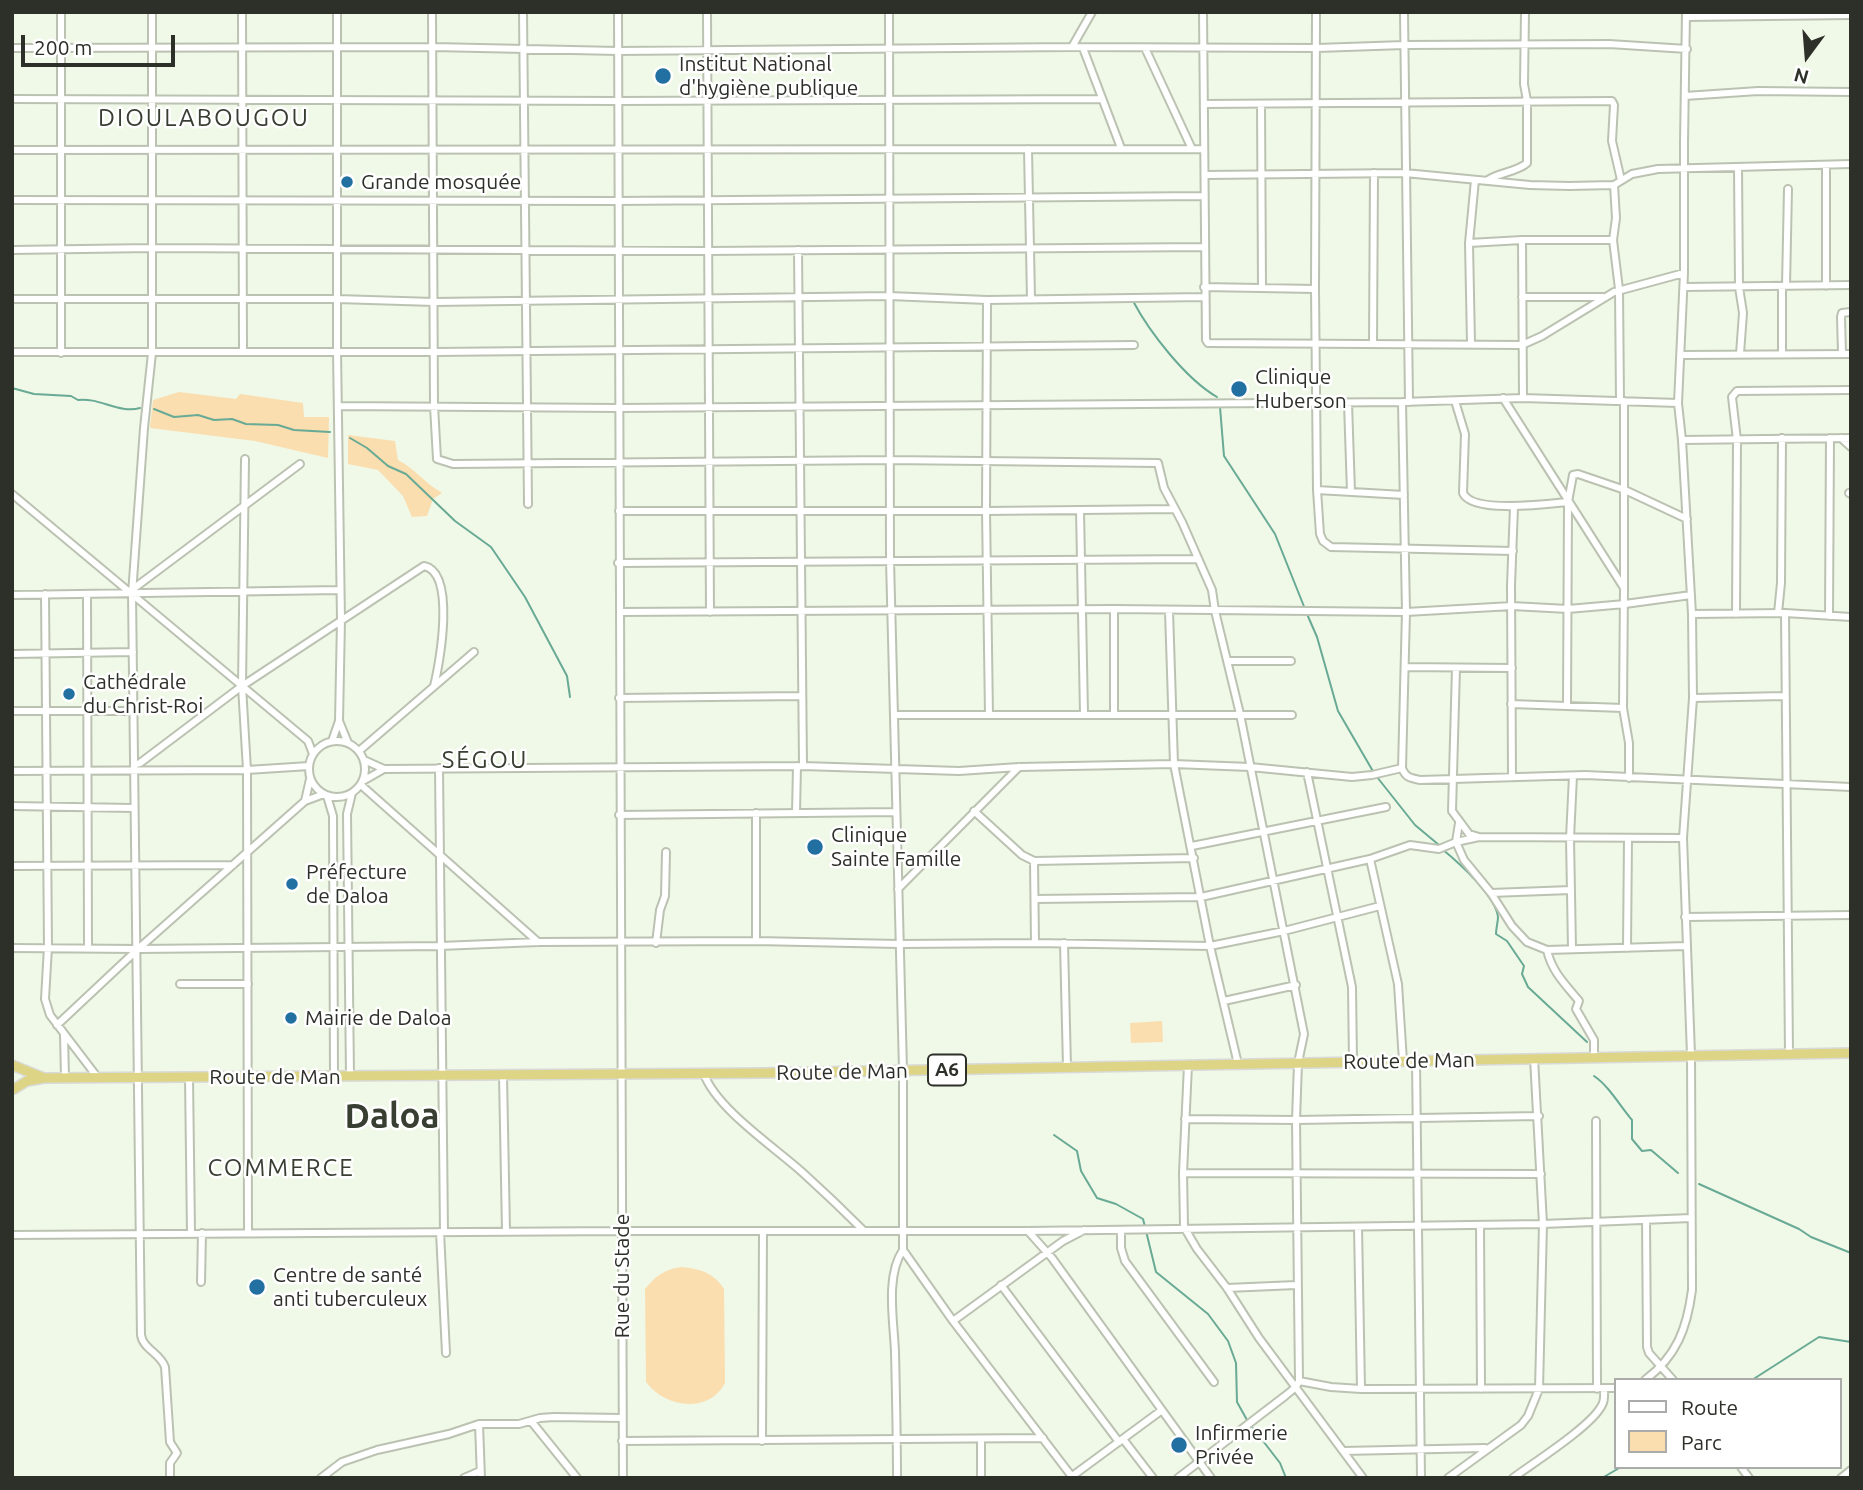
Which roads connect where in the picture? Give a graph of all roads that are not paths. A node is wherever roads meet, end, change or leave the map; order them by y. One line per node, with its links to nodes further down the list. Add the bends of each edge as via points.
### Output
1 (61, 12): 19 (street)
2 (152, 12): 20 (street)
3 (243, 12): 21 (street)
4 (337, 12): 29 (street)
5 (432, 12): 22 (street)
6 (523, 12): 32 (street)
7 (618, 12): 33 (street, Rue du Stade)
8 (707, 12): 34 (street)
9 (889, 12): 30 (street)
10 (1092, 12): 23 (street)
11 (1203, 12): 24 (street)
12 (1316, 12): 28 (street)
13 (1404, 12): 17 (street)
14 (1525, 12): 18 (street)
15 (1687, 15): 16 (street); 31 (street)
16 (1851, 15)
17 (1404, 45): 18 (street); 28 (street); 48 (street)
18 (1524, 45): 31 (street); 49 (street)
19 (62, 47): 20 (street); 25 (street); 37 (street)
20 (151, 47): 21 (street); 38 (street)
21 (242, 47): 29 (street); 39 (street)
22 (433, 47): 29 (street); 32 (street); 41 (street)
23 (1072, 47): 26 (street); 30 (street)
24 (1204, 47): 27 (street); 28 (street); 51 (street)
25 (12, 48)
26 (1083, 48): 27 (street); 45 (street)
27 (1145, 48): 62 (street)
28 (1317, 48): 50 (street)
29 (338, 49): 40 (street)
30 (889, 49): 34 (street); 44 (street)
31 (1687, 49): 36 (street)
32 (524, 50): 33 (street); 43 (street)
33 (618, 51): 34 (street); 47 (street, Rue du Stade)
34 (707, 51): 46 (street)
35 (1851, 92): 36 (street)
36 (1685, 96): 70 (street)
37 (60, 98): 38 (street); 42 (street); 56 (street)
38 (152, 98): 39 (street); 57 (street)
39 (242, 98): 40 (street); 58 (street)
40 (337, 98): 41 (street); 53 (street)
41 (433, 98): 43 (street); 59 (street)
42 (12, 99)
43 (524, 99): 47 (street); 65 (street)
44 (888, 99): 45 (street); 46 (street); 54 (street)
45 (1102, 99): 55 (street)
46 (707, 100): 47 (street); 60 (street)
47 (619, 101): 66 (street, Rue du Stade)
48 (1404, 101): 49 (street); 50 (street); 72 (street)
49 (1527, 101): 77 (street, via 1614,102 1612,141); 78 (street, via 1527,163)
50 (1317, 103): 52 (street); 74 (street)
51 (1204, 104): 52 (street); 63 (street)
52 (1261, 104): 73 (street)
53 (337, 148): 58 (street); 59 (street); 84 (street)
54 (888, 148): 60 (street); 61 (street); 86 (street)
55 (1121, 148): 61 (street); 62 (street)
56 (61, 149): 57 (street); 64 (street); 89 (street)
57 (152, 149): 58 (street); 82 (street)
58 (243, 149): 83 (street)
59 (433, 149): 65 (street); 85 (street)
60 (707, 149): 66 (street); 91 (street)
61 (1028, 149): 87 (street)
62 (1192, 149): 63 (street)
63 (1204, 149): 75 (street)
64 (12, 150)
65 (523, 150): 66 (street); 90 (street)
66 (618, 150): 92 (street, Rue du Stade)
67 (1851, 164): 68 (street)
68 (1826, 165): 69 (street); 112 (street)
69 (1738, 168): 70 (street); 115 (street)
70 (1685, 169): 77 (street, via 1644,171); 109 (street)
71 (1374, 173): 72 (street); 74 (street); 136 (street)
72 (1405, 173): 76 (street); 137 (street)
73 (1261, 174): 74 (street); 75 (street); 116 (street)
74 (1317, 174): 117 (street)
75 (1205, 175): 81 (street)
76 (1475, 180): 78 (street); 95 (street)
77 (1621, 180): 79 (street)
78 (1486, 181): 79 (street)
79 (1614, 185): 94 (street)
80 (1788, 189): 111 (street)
81 (1204, 197): 87 (street); 96 (street)
82 (152, 198): 83 (street); 89 (street); 97 (street)
83 (244, 198): 84 (street); 101 (street)
84 (338, 199): 85 (street); 103 (street)
85 (433, 199): 90 (street); 105 (street)
86 (889, 199): 87 (street); 91 (street); 98 (street)
87 (1028, 199): 99 (street)
88 (12, 200): 89 (street)
89 (62, 200): 100 (street)
90 (524, 200): 92 (street); 106 (street)
91 (708, 200): 92 (street); 108 (street)
92 (618, 201): 107 (street, Rue du Stade)
93 (1522, 240): 94 (street); 95 (street); 121 (street)
94 (1613, 240): 118 (street)
95 (1469, 243): 138 (street)
96 (1204, 247): 99 (street); 113 (street)
97 (152, 248): 100 (street); 101 (street); 130 (street)
98 (889, 248): 99 (street); 104 (street); 119 (street)
99 (1030, 248): 128 (street)
100 (62, 249): 102 (street); 129 (street)
101 (243, 249): 103 (street); 125 (street)
102 (12, 250)
103 (338, 250): 105 (street); 126 (street)
104 (798, 250): 108 (street); 123 (street)
105 (433, 251): 106 (street); 134 (street)
106 (525, 251): 107 (street); 133 (street)
107 (618, 251): 108 (street); 127 (street, Rue du Stade)
108 (708, 251): 131 (street)
109 (1684, 273): 114 (street); 118 (street)
110 (1851, 285): 112 (street)
111 (1784, 286): 112 (street); 115 (street); 155 (street)
112 (1826, 286)
113 (1204, 287): 116 (street); 120 (street)
114 (1684, 287): 115 (street); 158 (street)
115 (1739, 287): 154 (street, via 1743,313)
116 (1262, 288): 117 (street)
117 (1315, 289): 140 (street)
118 (1619, 289): 122 (street); 163 (street)
119 (889, 296): 123 (street); 132 (street); 142 (street)
120 (1205, 297): 128 (street); 140 (street, via 1208,343)
121 (1522, 297): 122 (street); 141 (street)
122 (1605, 297): 141 (street)
123 (799, 298): 131 (street); 146 (street)
124 (12, 299): 129 (street)
125 (244, 299): 126 (street); 130 (street); 148 (street)
126 (337, 299): 134 (street); 149 (street)
127 (618, 299): 131 (street); 133 (street); 144 (street, Rue du Stade)
128 (1031, 299): 132 (street)
129 (60, 300): 130 (street); 151 (street)
130 (152, 300): 152 (street)
131 (709, 300): 145 (street)
132 (987, 300): 143 (street)
133 (527, 301): 134 (street); 147 (street)
134 (434, 302): 153 (street)
135 (1851, 312): 156 (street, via 1841,317)
136 (1373, 344): 137 (street); 140 (street)
137 (1408, 344): 138 (street); 164 (street)
138 (1471, 344): 141 (street)
139 (1134, 345): 143 (street)
140 (1315, 345): 165 (street)
141 (1522, 345): 161 (street)
142 (890, 348): 143 (street); 146 (street); 172 (street)
143 (985, 348): 169 (street)
144 (618, 349): 145 (street); 147 (street); 175 (street, Rue du Stade)
145 (709, 349): 146 (street); 174 (street)
146 (799, 349): 168 (street)
147 (525, 350): 153 (street); 173 (street)
148 (243, 351): 149 (street); 152 (street)
149 (337, 351): 153 (street); 170 (street)
150 (12, 352): 151 (street)
151 (61, 352): 152 (street)
152 (152, 352): 219 (street)
153 (435, 352): 171 (street)
154 (1740, 354): 155 (street); 158 (street)
155 (1782, 354): 156 (street)
156 (1842, 354): 157 (street)
157 (1851, 354)
158 (1681, 355): 167 (street)
159 (1851, 390): 181 (street, via 1737,391 1732,397)
160 (1503, 398): 161 (street); 162 (street); 196 (street)
161 (1523, 398): 163 (street)
162 (1455, 401): 164 (street); 199 (street, via 1465,434 1465,499)
163 (1622, 401): 167 (street); 192 (street)
164 (1405, 402): 166 (street); 195 (street)
165 (1316, 403): 166 (street); 169 (street); 191 (street)
166 (1348, 403): 193 (street)
167 (1678, 403): 180 (street)
168 (800, 405): 172 (street); 174 (street); 188 (street)
169 (986, 405): 172 (street); 189 (street)
170 (338, 406): 171 (street); 218 (street)
171 (435, 406): 173 (street); 186 (street, via 437,459 453,464)
172 (890, 406): 184 (street)
173 (527, 407): 175 (street); 186 (street)
174 (709, 407): 175 (street); 185 (street)
175 (619, 408): 187 (street, Rue du Stade)
176 (1782, 438): 177 (street); 181 (street); 238 (street)
177 (1830, 438): 178 (street); 241 (street)
178 (1841, 438): 179 (street); 182 (street)
179 (1851, 438)
180 (1682, 440): 181 (street); 207 (street)
181 (1737, 440): 240 (street)
182 (1851, 447)
183 (245, 459): 198 (street)
184 (890, 460): 188 (street); 189 (street); 203 (street)
185 (710, 461): 187 (street); 188 (street); 205 (street)
186 (527, 462): 187 (street); 197 (street)
187 (619, 462): 202 (street, Rue du Stade)
188 (800, 462): 206 (street)
189 (986, 462): 200 (street, via 1155,461); 204 (street)
190 (300, 464): 198 (street)
191 (1317, 490): 193 (street); 208 (street, via 1320,534 1331,547)
192 (1625, 490): 196 (street, via 1575,474); 207 (street); 217 (street)
193 (1351, 492): 195 (street)
194 (12, 494): 219 (street)
195 (1404, 495): 208 (street)
196 (1568, 502): 199 (street); 217 (street); 227 (street)
197 (528, 504)
198 (245, 507): 219 (street); 220 (street)
199 (1514, 507): 209 (street)
200 (1175, 509): 201 (street); 210 (street)
201 (1080, 510): 204 (street); 212 (street)
202 (618, 511): 205 (street); 216 (street, Rue du Stade)
203 (891, 511): 204 (street); 206 (street); 211 (street)
204 (986, 511): 215 (street)
205 (710, 512): 206 (street); 214 (street)
206 (799, 512): 213 (street)
207 (1687, 519): 224 (street)
208 (1405, 549): 209 (street); 237 (street)
209 (1513, 551): 226 (street)
210 (1198, 559): 212 (street); 234 (street, via 1212,590)
211 (890, 560): 213 (street); 215 (street); 231 (street)
212 (1081, 560): 215 (street); 229 (street)
213 (800, 561): 214 (street); 230 (street)
214 (710, 562): 216 (street); 236 (street)
215 (987, 562): 232 (street)
216 (618, 563): 235 (street, Rue du Stade)
217 (1624, 588): 225 (street)
218 (340, 590): 220 (street); 243 (street)
219 (132, 592): 220 (street); 222 (street); 244 (street); 254 (street)
220 (245, 592): 254 (street)
221 (45, 594): 222 (street); 223 (street); 246 (street)
222 (87, 594): 247 (street)
223 (12, 595)
224 (1691, 595): 225 (street); 239 (street)
225 (1625, 604): 227 (street); 262 (street)
226 (1512, 606): 227 (street); 237 (street); 253 (street)
227 (1567, 608): 261 (street)
228 (1114, 609): 229 (street); 233 (street); 268 (street)
229 (1081, 610): 232 (street); 267 (street)
230 (800, 611): 231 (street); 236 (street); 256 (street)
231 (891, 611): 232 (street); 271 (street)
232 (987, 611): 272 (street)
233 (1168, 611): 234 (street); 269 (street)
234 (1215, 611): 237 (street); 249 (street)
235 (620, 612): 236 (street); 258 (street, Rue du Stade)
236 (710, 612)
237 (1406, 612): 251 (street)
238 (1782, 613): 240 (street); 241 (street); 257 (street)
239 (1692, 614): 240 (street); 259 (street)
240 (1736, 614)
241 (1829, 615): 242 (street)
242 (1851, 617)
243 (341, 620): 254 (street); 255 (street, via 418,568 428,567 438,576 443,593); 274 (street)
244 (133, 652): 247 (street); 266 (street)
245 (474, 652): 255 (street)
246 (45, 653): 247 (street); 248 (street); 264 (street)
247 (88, 653): 265 (street)
248 (12, 654)
249 (1228, 661): 250 (street); 270 (street)
250 (1291, 661)
251 (1405, 667): 252 (street); 289 (street)
252 (1456, 668): 253 (street); 301 (street)
253 (1512, 668): 260 (street)
254 (242, 686): 275 (street); 287 (street); 291 (street)
255 (434, 686): 278 (street)
256 (802, 696): 258 (street); 283 (street)
257 (1784, 696): 259 (street); 304 (street)
258 (619, 698): 284 (street, Rue du Stade)
259 (1693, 698): 302 (street)
260 (1511, 704): 261 (street); 298 (street)
261 (1567, 706): 262 (street)
262 (1623, 708): 299 (street)
263 (12, 711): 264 (street)
264 (46, 711): 265 (street); 294 (street)
265 (88, 711): 266 (street); 295 (street)
266 (133, 711): 287 (street)
267 (1084, 714): 268 (street); 272 (street)
268 (1114, 714): 269 (street)
269 (1171, 714): 270 (street); 281 (street)
270 (1240, 714): 273 (street); 286 (street)
271 (894, 715): 272 (street); 292 (street)
272 (989, 715)
273 (1292, 715)
274 (339, 721): 276 (street); 277 (street)
275 (308, 741): 276 (street); 279 (street)
276 (329, 742): 277 (street); 279 (street)
277 (348, 743): 278 (street)
278 (359, 751): 280 (street)
279 (313, 754): 282 (street)
280 (364, 760): 290 (street); 303 (street)
281 (1174, 764): 285 (street); 286 (street); 327 (street)
282 (309, 766): 291 (street); 300 (street)
283 (800, 766): 284 (street); 292 (street); 317 (street)
284 (620, 767): 288 (street); 318 (street, Rue du Stade)
285 (1019, 767): 292 (street); 314 (street)
286 (1250, 767): 296 (street); 321 (street)
287 (134, 768): 291 (street); 295 (street); 313 (street)
288 (439, 768): 290 (street); 330 (street)
289 (1402, 768): 296 (street, via 1352,777); 301 (street, via 1410,778)
290 (384, 769): 303 (street)
291 (247, 770): 329 (street)
292 (895, 770): 315 (street)
293 (12, 771): 294 (street)
294 (46, 771): 295 (street); 310 (street)
295 (88, 771): 311 (street)
296 (1307, 772): 319 (street)
297 (1573, 776): 298 (street); 299 (street); 323 (street)
298 (1512, 777): 301 (street)
299 (1629, 778): 302 (street)
300 (310, 779): 307 (street); 308 (street)
301 (1452, 779): 320 (street, via 1452,811)
302 (1685, 781): 304 (street); 325 (street)
303 (362, 783): 306 (street); 330 (street)
304 (1786, 785): 305 (street); 347 (street)
305 (1851, 787)
306 (352, 793): 307 (street); 365 (street, via 346,814)
307 (325, 795): 308 (street); 364 (street, via 333,816)
308 (306, 801): 329 (street)
309 (12, 806): 310 (street)
310 (46, 806): 311 (street); 337 (street)
311 (88, 807): 313 (street); 334 (street)
312 (1386, 807): 319 (street)
313 (134, 808): 338 (street)
314 (974, 811): 333 (street); 341 (street)
315 (896, 812): 317 (street); 341 (street)
316 (756, 813): 317 (street); 318 (street); 352 (street)
317 (796, 813)
318 (619, 815): 354 (street, Rue du Stade)
319 (1318, 821): 321 (street); 339 (street)
320 (1459, 823): 322 (street); 326 (street)
321 (1262, 833): 327 (street); 340 (street)
322 (1479, 837): 323 (street); 326 (street)
323 (1570, 838): 324 (street); 342 (street)
324 (1628, 838): 325 (street); 368 (street)
325 (1683, 838): 350 (street)
326 (1456, 842): 332 (street, via 1438,849 1413,845); 343 (street, via 1464,860)
327 (1192, 846): 331 (street)
328 (666, 852): 355 (street, via 665,896)
329 (247, 853): 335 (street); 363 (street)
330 (438, 855): 353 (street); 359 (street)
331 (1195, 858): 333 (street); 344 (street)
332 (1370, 859): 339 (street); 346 (street)
333 (1034, 862): 345 (street)
334 (88, 865): 337 (street); 338 (street); 367 (street)
335 (233, 865): 338 (street); 369 (street)
336 (12, 866): 337 (street)
337 (46, 866): 362 (street)
338 (134, 866): 369 (street)
339 (1328, 868): 340 (street); 349 (street)
340 (1273, 881): 344 (street); 351 (street)
341 (898, 889): 358 (street)
342 (1571, 890): 343 (street); 370 (street)
343 (1491, 893): 371 (street, via 1527,942)
344 (1201, 897): 345 (street); 360 (street)
345 (1035, 899): 356 (street)
346 (1380, 906): 349 (street); 384 (street, via 1398,984)
347 (1787, 915): 348 (street); 350 (street); 379 (street)
348 (1851, 915)
349 (1337, 916): 351 (street); 385 (street, via 1352,987)
350 (1685, 917): 361 (street)
351 (1284, 932): 360 (street); 374 (street)
352 (756, 941): 355 (street); 358 (street)
353 (538, 942): 354 (street); 359 (street)
354 (621, 943): 355 (street); 392 (street, Rue du Stade)
355 (656, 943)
356 (1035, 943): 357 (street); 358 (street)
357 (1064, 943): 360 (street); 390 (street)
358 (899, 944): 391 (street)
359 (440, 946): 365 (street); 395 (street)
360 (1210, 946): 375 (street)
361 (1686, 946): 368 (street); 380 (street)
362 (48, 947): 366 (street); 367 (street); 376 (street, via 46,999)
363 (247, 947): 364 (street); 369 (street); 373 (street)
364 (333, 947): 365 (street); 401 (street)
365 (349, 947): 397 (street)
366 (12, 948)
367 (88, 948): 369 (street)
368 (1626, 948): 370 (street)
369 (138, 949): 376 (street); 398 (street)
370 (1572, 949): 371 (street)
371 (1548, 950): 381 (street, via 1559,978 1579,1000 1576,1009 1594,1040)
372 (180, 984): 373 (street)
373 (247, 984): 400 (street)
374 (1296, 985): 375 (street); 386 (street, via 1304,1034)
375 (1224, 1001): 387 (street)
376 (57, 1025): 377 (street)
377 (64, 1033): 394 (street); 403 (street)
378 (1851, 1053): 379 (highway, Route de Man / A6)
379 (1789, 1054): 380 (highway, Route de Man / A6)
380 (1691, 1055): 381 (highway, Route de Man / A6); 414 (street)
381 (1594, 1057): 382 (highway, Route de Man / A6)
382 (1534, 1058): 383 (highway, Route de Man / A6); 405 (street)
383 (1416, 1060): 384 (highway, Route de Man / A6); 406 (street)
384 (1403, 1061): 385 (highway, Route de Man / A6)
385 (1353, 1062): 386 (highway, Route de Man / A6)
386 (1298, 1063): 387 (highway, Route de Man / A6); 408 (street)
387 (1238, 1064): 389 (highway, Route de Man / A6)
388 (12, 1065): 402 (highway, A6); 404 (highway, via 17,1078)
389 (1188, 1065): 390 (highway, Route de Man / A6); 407 (street)
390 (1068, 1067): 391 (highway, Route de Man / A6)
391 (903, 1070): 393 (highway, Route de Man / A6); 424 (street)
392 (621, 1074): 393 (highway, Route de Man / A6); 396 (highway, Route de Man / A6); 427 (street, Rue du Stade)
393 (704, 1074): 428 (street, via 727,1108)
394 (65, 1075): 402 (highway, Route de Man / A6); 403 (highway, Route de Man / A6)
395 (443, 1075): 396 (highway, Route de Man / A6); 397 (highway, Route de Man / A6); 430 (street)
396 (503, 1075): 426 (street)
397 (351, 1076): 401 (highway, Route de Man / A6)
398 (136, 1077): 399 (highway, Route de Man / A6); 403 (highway, Route de Man / A6); 432 (street)
399 (190, 1077): 400 (highway, Route de Man / A6); 433 (street)
400 (248, 1077): 401 (highway, Route de Man / A6); 435 (street)
401 (334, 1077)
402 (44, 1078): 404 (highway, A6)
403 (98, 1078)
404 (13, 1090)
405 (1539, 1116): 406 (street); 413 (street)
406 (1418, 1117): 408 (street); 411 (street)
407 (1185, 1119): 408 (street); 410 (street)
408 (1296, 1120): 412 (street)
409 (1596, 1121): 416 (street)
410 (1183, 1173): 412 (street); 420 (street)
411 (1419, 1173): 412 (street); 413 (street); 419 (street)
412 (1296, 1174): 421 (street)
413 (1541, 1174): 417 (street)
414 (1691, 1218): 415 (street); 445 (street, via 1689,1312)
415 (1646, 1220): 416 (street); 445 (street, via 1646,1339 1649,1353)
416 (1597, 1223): 417 (street); 455 (street)
417 (1543, 1224): 418 (street); 454 (street)
418 (1480, 1225): 419 (street); 453 (street)
419 (1419, 1226): 422 (street); 452 (street)
420 (1184, 1227): 421 (street); 425 (street); 442 (street)
421 (1296, 1227): 422 (street); 441 (street)
422 (1358, 1227): 451 (street)
423 (1087, 1229): 425 (street); 429 (street); 438 (street)
424 (902, 1230): 428 (street); 429 (street); 437 (street)
425 (1121, 1230): 448 (street, via 1125,1261)
426 (506, 1231): 427 (street); 430 (street)
427 (622, 1231): 431 (street); 457 (street, Rue du Stade)
428 (864, 1231): 431 (street)
429 (1028, 1231): 438 (street)
430 (442, 1232): 435 (street); 444 (street)
431 (763, 1232): 463 (street)
432 (139, 1233): 433 (street); 436 (street); 473 (street, via 141,1340 165,1367 170,1442 177,1453 170,1463)
433 (191, 1233): 434 (street)
434 (202, 1233): 435 (street); 439 (street)
435 (248, 1233)
436 (12, 1235)
437 (903, 1250): 443 (street); 464 (street, via 896,1265 892,1310)
438 (1048, 1254): 440 (street); 456 (street)
439 (201, 1282)
440 (1001, 1285): 443 (street); 465 (street)
441 (1296, 1285): 442 (street); 449 (street)
442 (1227, 1289): 449 (street)
443 (953, 1321): 460 (street)
444 (446, 1353)
445 (1662, 1367): 446 (street); 447 (street)
446 (1648, 1378)
447 (1671, 1378)
448 (1214, 1382)
449 (1297, 1384): 451 (street); 468 (street); 469 (street)
450 (1615, 1388): 455 (street)
451 (1360, 1389): 452 (street)
452 (1421, 1389): 453 (street); 467 (street)
453 (1481, 1389): 454 (street)
454 (1539, 1389): 455 (street); 466 (street, via 1521,1425)
455 (1600, 1389): 486 (street, via 1605,1398 1598,1411)
456 (1162, 1410): 465 (street); 469 (street)
457 (622, 1418): 458 (street, via 554,1416); 462 (street, Rue du Stade)
458 (531, 1421): 459 (street); 476 (street)
459 (479, 1424): 471 (street); 474 (street, via 377,1450 342,1462)
460 (1043, 1438): 461 (street); 472 (street)
461 (981, 1439): 464 (street); 479 (street)
462 (622, 1441): 463 (street); 477 (street, Rue du Stade)
463 (762, 1441): 464 (street)
464 (897, 1441): 478 (street)
465 (1121, 1441): 472 (street); 480 (street)
466 (1487, 1448): 467 (street); 485 (street)
467 (1421, 1449): 468 (street); 484 (street)
468 (1343, 1451): 483 (street)
469 (1199, 1462): 481 (street); 482 (street)
470 (1851, 1470): 487 (street)
471 (480, 1474): 475 (street)
472 (1072, 1477)
473 (170, 1478)
474 (321, 1478)
475 (464, 1478)
476 (577, 1478)
477 (623, 1478)
478 (897, 1478)
479 (981, 1478)
480 (1153, 1478)
481 (1178, 1478)
482 (1211, 1478)
483 (1363, 1478)
484 (1421, 1478)
485 (1448, 1478)
486 (1513, 1478)
487 (1840, 1478)

